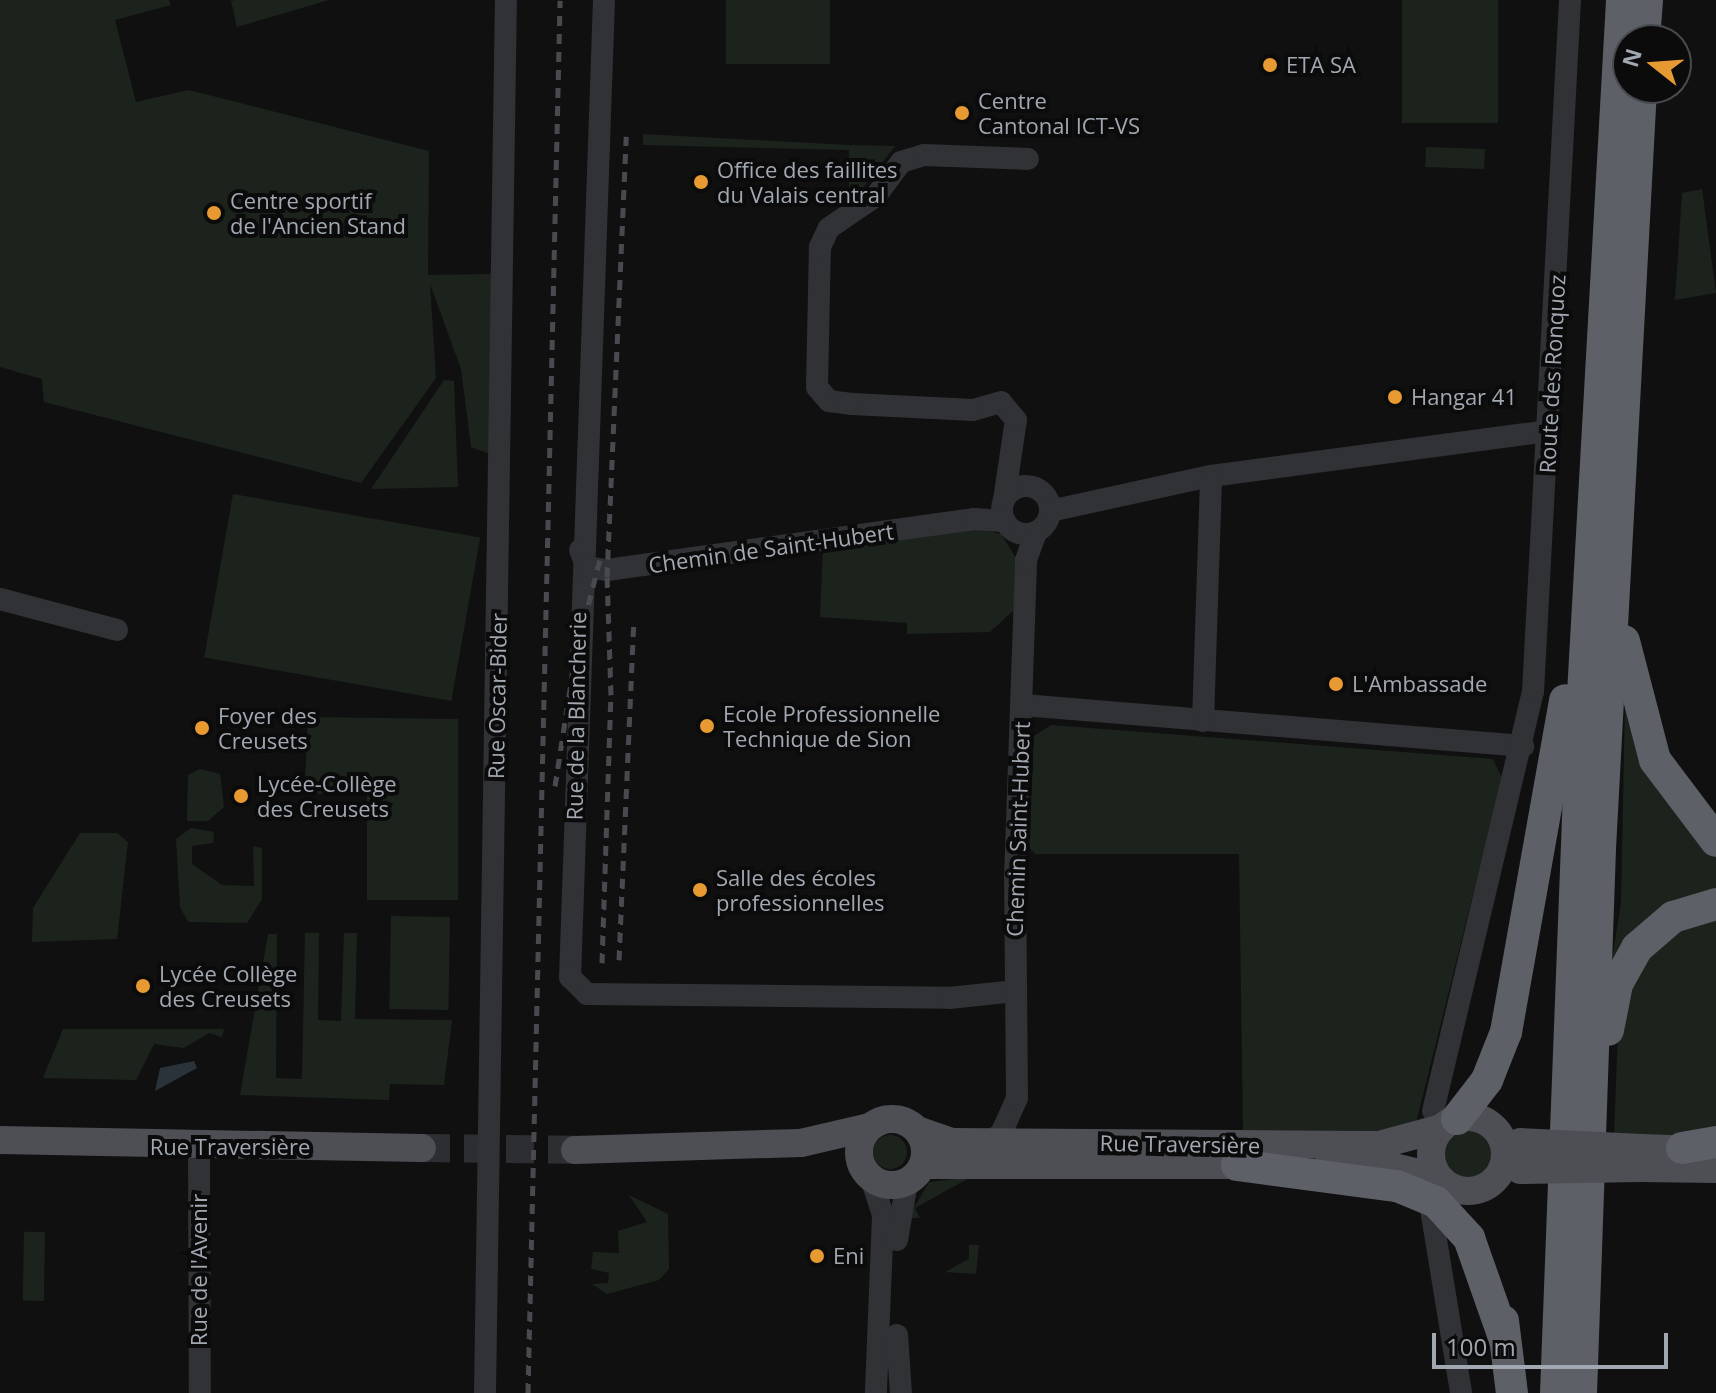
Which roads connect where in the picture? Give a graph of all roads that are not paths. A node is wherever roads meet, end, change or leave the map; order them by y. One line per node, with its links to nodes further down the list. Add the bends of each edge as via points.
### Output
1 (506, 0): 50 (street, Rue Oscar-Bider)
2 (604, 0): 15 (street, Rue de la Blancherie)
3 (1570, 0): 9 (street, Route des Ronquoz)
4 (1622, 0): 12 (highway)
5 (1647, 0): 6 (highway)
6 (1645, 24)
7 (1640, 104): 14 (highway)
8 (1028, 159): 13 (street, via 924,155 901,162 876,196 829,228 820,247 813,368 829,401 973,410 1001,402 1016,420)
9 (1549, 431): 10 (street); 20 (street, Route des Ronquoz, via 1536,662)
10 (1211, 476): 11 (street); 19 (street)
11 (1048, 504): 13 (street, Chemin Saint-Hubert); 13 (street)
12 (1592, 511): 25 (highway, via 1537,861 1501,1050); 55 (highway)
13 (1014, 513): 15 (street, Chemin de Saint-Hubert, via 607,570 587,567); 18 (street, Chemin Saint-Hubert, via 1026,560)
14 (1615, 547): 21 (highway, via 1626,662 1644,731 1674,792); 47 (highway)
15 (580, 550): 23 (street, Rue de la Blancherie, via 573,984 602,995 949,998)
16 (0, 599): 17 (street)
17 (117, 630)
18 (1023, 705): 19 (street); 23 (street, Chemin Saint-Hubert)
19 (1203, 721): 20 (street)
20 (1523, 746): 25 (street, Route des Ronquoz)
21 (1716, 841)
22 (1716, 904): 47 (highway, via 1673,917 1637,948 1617,984)
23 (1016, 991): 24 (street, Chemin Saint-Hubert)
24 (1017, 1098): 29 (street, Chemin Saint-Hubert, via 1001,1134); 31 (street, Chemin Saint-Hubert)
25 (1444, 1119): 31 (main road, Rue Traversière, via 1379,1145); 40 (main road, Rue Traversière, via 1482,1120); 46 (main road, via 1431,1156)
26 (869, 1127): 27 (main road, via 892,1118); 37 (main road, via 822,1141); 44 (main road, via 859,1146)
27 (917, 1130): 29 (main road, Rue Traversière, via 951,1142); 45 (main road)
28 (0, 1140): 32 (main road, Rue Traversière)
29 (988, 1142): 31 (main road, Rue Traversière)
30 (1716, 1142): 35 (highway)
31 (1035, 1143)
32 (37, 1146): 33 (main road, Rue Traversière); 39 (main road, Rue Traversière)
33 (199, 1147): 34 (main road, Rue Traversière); 49 (street, Rue de l'Avenir)
34 (422, 1148)
35 (1682, 1148): 38 (main road, Rue Traversière); 41 (main road, Rue Traversière)
36 (575, 1150): 37 (main road)
37 (688, 1150): 44 (main road, via 731,1158 826,1156)
38 (1716, 1150)
39 (0, 1151)
40 (1508, 1156): 41 (main road, Rue Traversière, bridge); 46 (main road, Rue Traversière, via 1473,1191)
41 (1640, 1158): 43 (main road)
42 (1237, 1165): 45 (main road, Rue Traversière); 46 (main road, Rue Traversière, via 1390,1166); 48 (highway, via 1397,1186 1436,1202 1469,1238)
43 (1716, 1169)
44 (866, 1171): 45 (main road); 51 (street, via 883,1216)
45 (915, 1173): 52 (street, via 897,1239)
46 (1440, 1191): 48 (highway, via 1493,1250); 53 (street)
47 (1585, 1244): 56 (highway)
48 (1505, 1340): 54 (highway)
49 (200, 1393)
50 (485, 1393)
51 (876, 1393)
52 (901, 1393)
53 (1461, 1393)
54 (1512, 1393)
55 (1556, 1393)
56 (1581, 1393)

